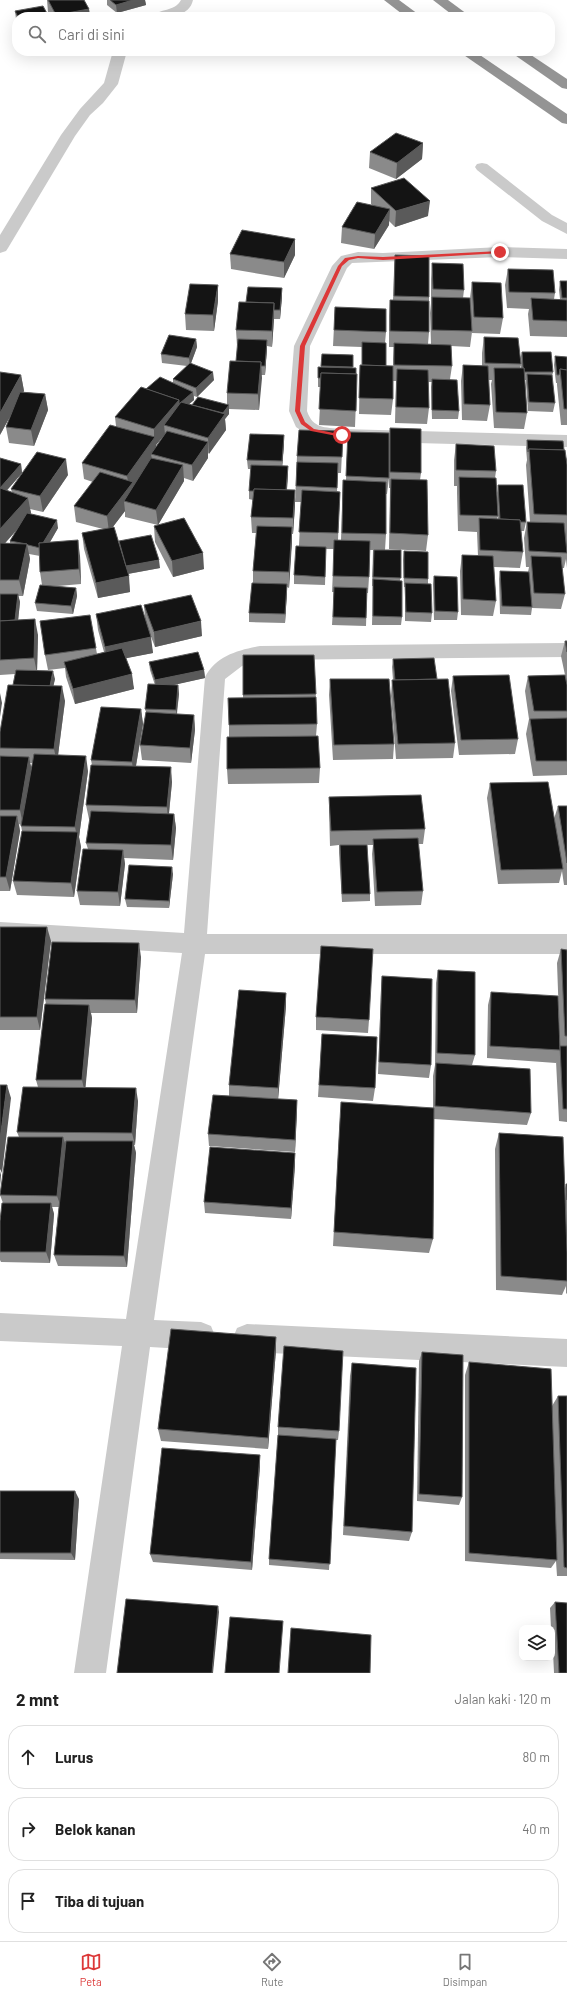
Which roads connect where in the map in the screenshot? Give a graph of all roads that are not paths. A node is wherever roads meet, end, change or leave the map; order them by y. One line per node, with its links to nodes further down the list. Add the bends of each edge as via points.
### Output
1 (187, 0): 4 (street, via 186,4)
2 (390, 0): 5 (highway)
3 (439, 0): 6 (highway)
4 (174, 12)
5 (408, 12)
6 (457, 12)
7 (119, 56): 14 (street, via 111,84 85,112 68,136)
8 (472, 56): 11 (highway)
9 (524, 56): 10 (highway)
10 (567, 85)
11 (567, 120)
12 (482, 167): 13 (street, via 547,218)
13 (567, 229)
14 (0, 248)
15 (567, 254): 16 (street, via 500,252 347,259 340,266 302,346 298,411 302,423 312,430 342,435)
16 (567, 441)
17 (567, 650): 19 (street, via 260,653 241,657 221,669 215,677 213,686)
18 (0, 932): 19 (street)
19 (195, 944): 20 (street); 22 (street)
20 (567, 944)
21 (0, 1327): 22 (street)
22 (138, 1333): 23 (street); 24 (street)
23 (567, 1354)
24 (90, 1673)

